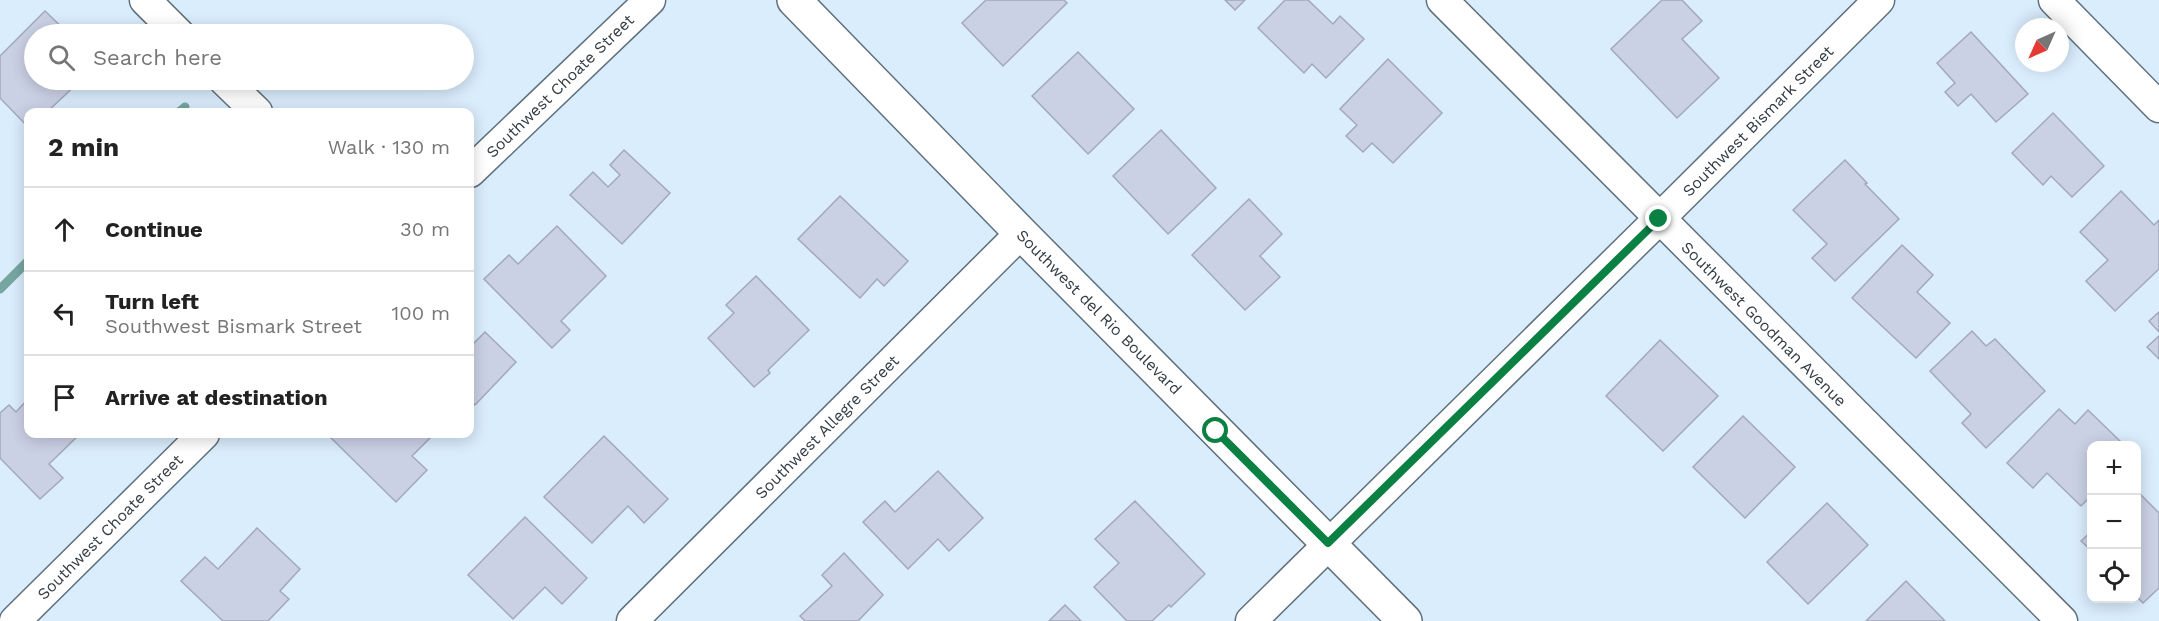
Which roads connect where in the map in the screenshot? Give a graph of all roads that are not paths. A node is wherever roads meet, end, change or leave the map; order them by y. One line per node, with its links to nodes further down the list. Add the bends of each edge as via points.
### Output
1 (145, 0): 7 (street)
2 (650, 0): 11 (street, Southwest Choate Street)
3 (794, 0): 13 (street, Southwest del Rio Boulevard)
4 (1442, 0): 12 (street, Southwest Goodman Avenue)
5 (1879, 0): 12 (street, Southwest Bismark Street)
6 (2054, 0): 9 (street)
7 (169, 24)
8 (234, 90): 10 (street)
9 (2159, 107)
10 (253, 108)
11 (474, 168)
12 (1659, 219): 15 (street, Southwest Bismark Street); 20 (street, Southwest Goodman Avenue)
13 (1021, 233): 15 (street, Southwest del Rio Boulevard); 17 (street, Southwest Allegre Street)
14 (200, 438): 16 (street, Southwest Choate Street)
15 (1328, 543): 18 (street, Southwest Bismark Street); 19 (street, Southwest del Rio Boulevard)
16 (15, 621)
17 (632, 621)
18 (1251, 621)
19 (1405, 621)
20 (2062, 621)

